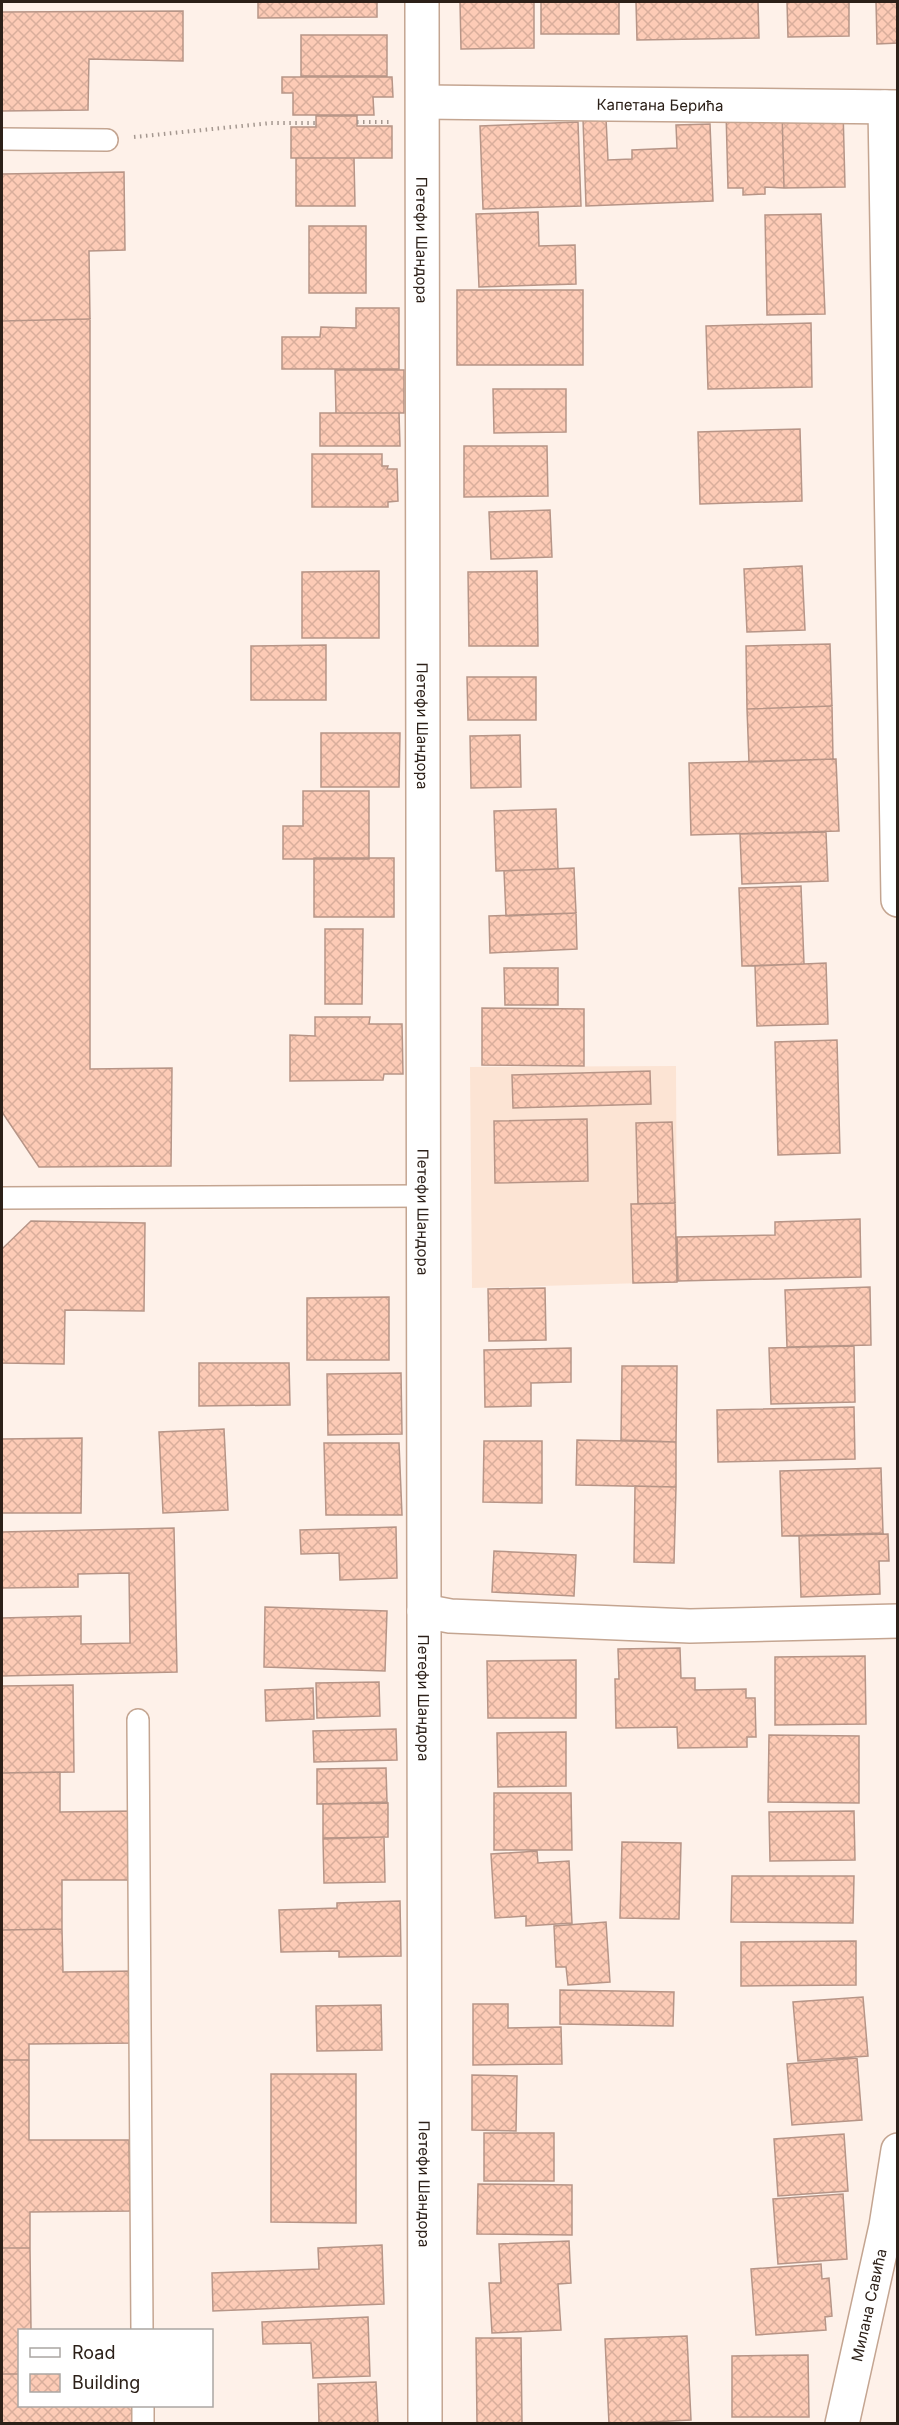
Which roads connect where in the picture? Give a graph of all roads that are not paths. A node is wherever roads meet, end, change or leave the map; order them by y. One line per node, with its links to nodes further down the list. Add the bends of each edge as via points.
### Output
1 (422, 2): 2 (street, Петефи Шандора)
2 (423, 102): 3 (street, Капетана Берића); 7 (street, Петефи Шандора)
3 (891, 107): 6 (street)
4 (2, 139): 5 (lane)
5 (107, 140)
6 (897, 900)
7 (424, 1196): 8 (lane); 9 (street, Петефи Шандора)
8 (2, 1198)
9 (424, 1611): 10 (street, via 450,1616 690,1626); 16 (street, Петефи Шандора)
10 (897, 1621)
11 (138, 1720): 13 (lane)
12 (897, 2150): 17 (street, Милана Савића, via 886,2226)
13 (142, 2329)
14 (143, 2407): 15 (lane)
15 (143, 2424)
16 (425, 2424)
17 (842, 2424)

